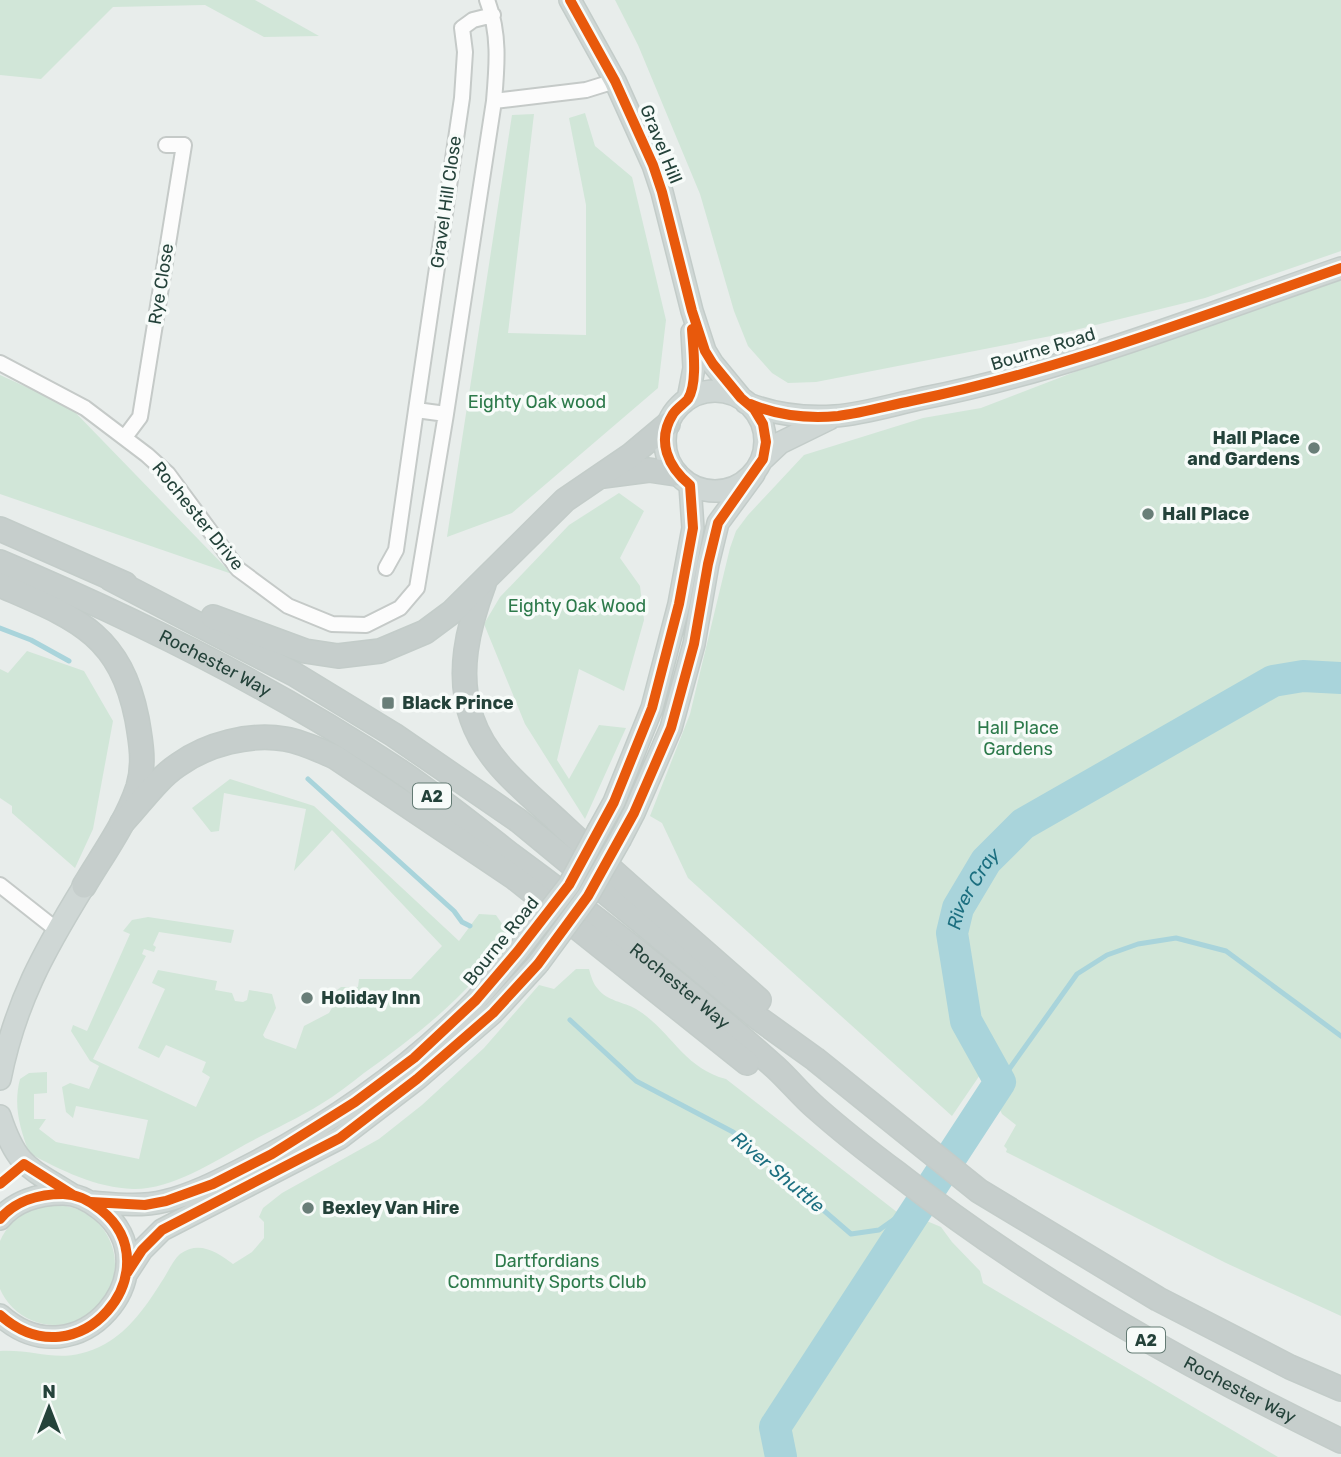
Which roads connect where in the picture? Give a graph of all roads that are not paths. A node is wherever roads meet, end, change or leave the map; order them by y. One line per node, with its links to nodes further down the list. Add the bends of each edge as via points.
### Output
1 (487, 0): 3 (street, Gravel Hill Close)
2 (570, 0): 4 (main road, Gravel Hill)
3 (493, 15): 5 (street, Gravel Hill Close, via 498,57); 12 (street, Gravel Hill Close, via 462,28 462,98)
4 (615, 82): 5 (street); 8 (main road, Gravel Hill, via 653,165)
5 (494, 101): 13 (street, Gravel Hill Close)
6 (166, 145): 16 (street, Rye Close, via 184,145 140,417)
7 (1341, 268): 14 (main road, Bourne Road, via 1069,361 966,390)
8 (692, 312): 10 (main road, Gravel Hill, via 694,368); 11 (main road, Gravel Hill, via 709,357)
9 (0, 363): 16 (street, Rochester Drive, via 85,408)
10 (688, 399): 11 (main road, via 713,391); 15 (main road)
11 (744, 400): 14 (main road, Bourne Road, via 787,415); 17 (main road, via 763,424 766,442)
12 (415, 410): 13 (street); 23 (street, Gravel Hill Close, via 396,550)
13 (446, 414): 22 (street, Gravel Hill Close)
14 (837, 416): 17 (main road, Bourne Road, via 780,443)
15 (668, 424): 18 (highway); 19 (main road, via 665,450)
16 (125, 437): 22 (street, Rochester Drive, via 169,474 239,569 288,606 332,624 366,625 400,608 417,588)
17 (758, 466): 19 (main road, via 744,483 717,492); 38 (main road, Bourne Road, bridge, via 718,523 694,645 671,728 634,813 588,896 538,964 493,1013 340,1138 162,1230)
18 (596, 477): 19 (highway, via 649,470); 24 (highway, via 565,500)
19 (683, 479): 36 (main road, Bourne Road, bridge, via 693,528 680,604 656,695 614,802 569,885 517,952 476,1000 414,1058 272,1154 166,1201 145,1205)
20 (0, 529): 25 (highway, A2)
21 (0, 562): 34 (highway, Rochester Way / A2, via 200,653 402,773 607,925)
22 (421, 567)
23 (386, 568)
24 (486, 578): 25 (highway, via 425,632 380,651 338,656 305,651); 32 (highway, via 470,622 464,664 466,700 481,741 499,765 604,865 761,1001)
25 (111, 579): 32 (highway, Rochester Way / A2, via 294,674 394,735 519,821 758,1018)
26 (0, 585): 27 (highway, via 66,613 113,655 132,695 143,757 137,790)
27 (122, 823): 29 (highway); 34 (highway, via 177,765 210,747 247,738 285,738 313,747 335,757 515,878 769,1081)
28 (0, 885): 30 (street)
29 (84, 886): 30 (main road)
30 (57, 930): 31 (main road, via 32,975)
31 (2, 1054): 33 (main road)
32 (815, 1059): 42 (highway, Rochester Way / A2, via 979,1191 1158,1299)
33 (0, 1079)
34 (814, 1106): 43 (highway, Rochester Way / A2, via 961,1222 1117,1324)
35 (0, 1116): 36 (main road, via 10,1146 24,1164)
36 (82, 1198): 37 (main road, Bourne Road, via 46,1195 26,1200); 38 (main road, via 107,1215 120,1232)
37 (0, 1219)
38 (127, 1273): 41 (main road, Bourne Road, via 108,1312 93,1325 54,1338)
39 (0, 1315): 41 (main road)
40 (0, 1334): 41 (main road)
41 (32, 1335)
42 (1341, 1390)
43 (1341, 1441)

